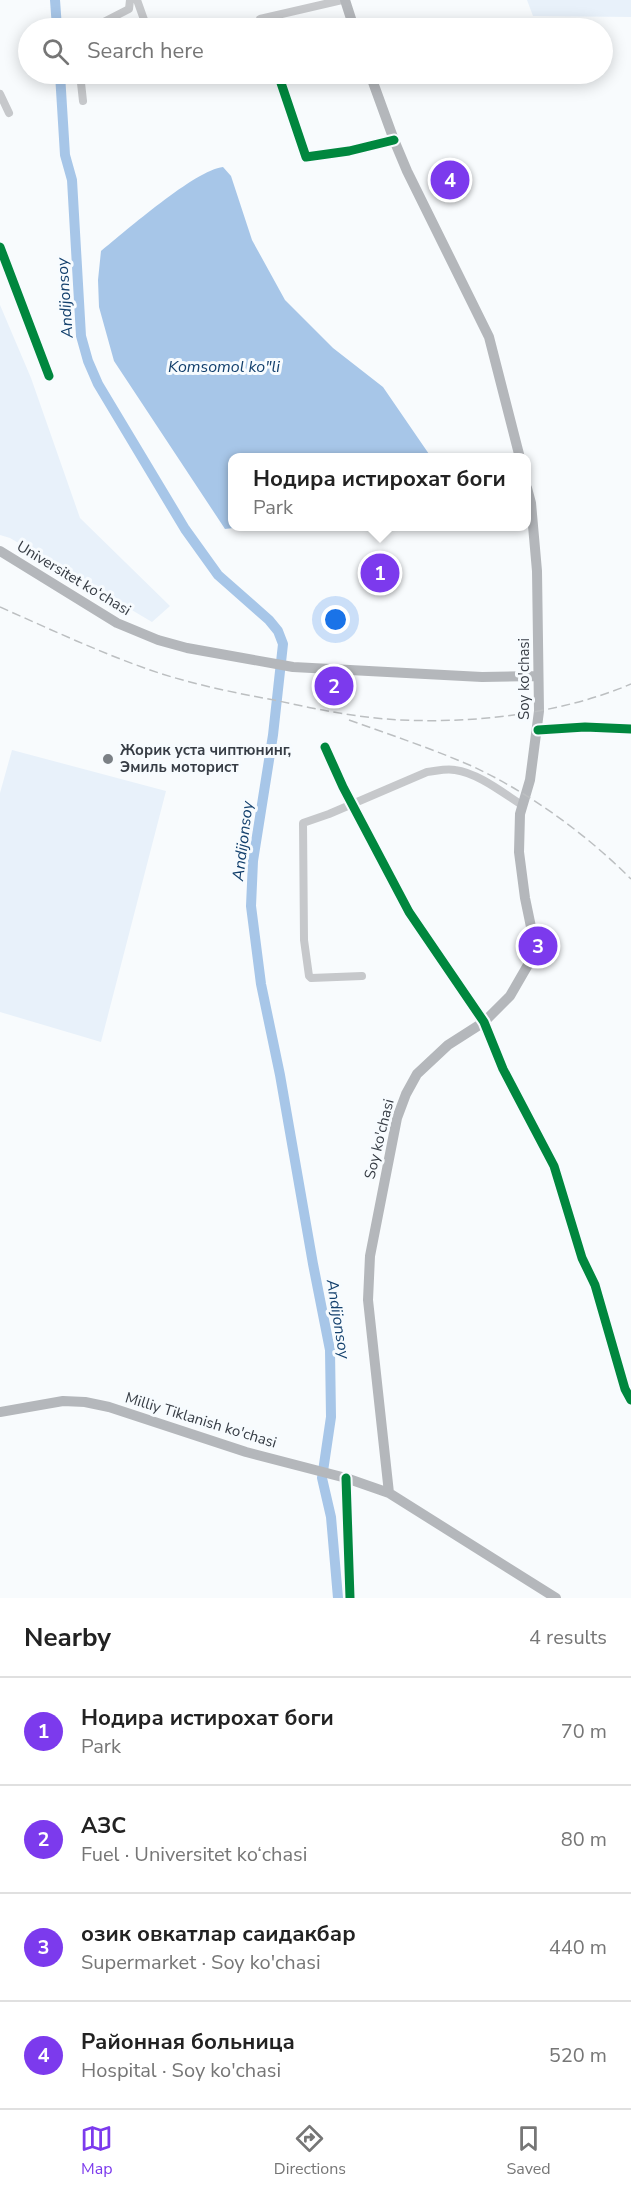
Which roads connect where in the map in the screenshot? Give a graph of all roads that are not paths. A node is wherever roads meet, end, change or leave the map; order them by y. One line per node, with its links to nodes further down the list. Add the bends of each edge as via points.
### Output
1 (130, 0): 4 (street, via 129,9)
2 (137, 0): 5 (street)
3 (343, 0): 6 (street); 7 (main road)
4 (111, 18)
5 (143, 18)
6 (264, 18)
7 (350, 18)
8 (81, 84): 12 (street)
9 (281, 84): 14 (street, via 306,158)
10 (374, 84): 14 (main road)
11 (0, 94): 13 (street)
12 (83, 101)
13 (9, 113)
14 (394, 140): 17 (main road, via 489,337)
15 (0, 247): 16 (street)
16 (49, 376)
17 (519, 453)
18 (531, 503): 20 (main road, Soy ko'chasi, via 537,571)
19 (0, 551): 20 (main road, Universitet kо‘chasi, via 117,623 188,648 293,667 482,677)
20 (537, 676): 22 (main road, Soy ko'chasi)
21 (631, 729): 22 (street)
22 (538, 730): 25 (main road, Soy ko'chasi)
23 (326, 747): 24 (street)
24 (351, 804): 25 (street, via 427,772 457,770 488,782); 26 (street, via 303,822 304,940 311,978); 27 (street, via 409,912)
25 (522, 805): 27 (main road, Soy ko'chasi, via 519,852 536,951 510,996)
26 (362, 976)
27 (484, 1022): 28 (street, via 502,1069 554,1166); 31 (main road, Soy ko'chasi, via 432,1059 417,1074 406,1094 397,1118 376,1220 368,1300)
28 (631, 1400)
29 (0, 1412): 30 (main road, Milliy Tiklanish ko'chasi, via 85,1401 246,1452)
30 (343, 1477): 31 (main road, Milliy Tiklanish ko'chasi); 32 (street)
31 (389, 1493): 33 (main road, Milliy Tiklanish ko'chasi)
32 (350, 1598)
33 (556, 1598)

